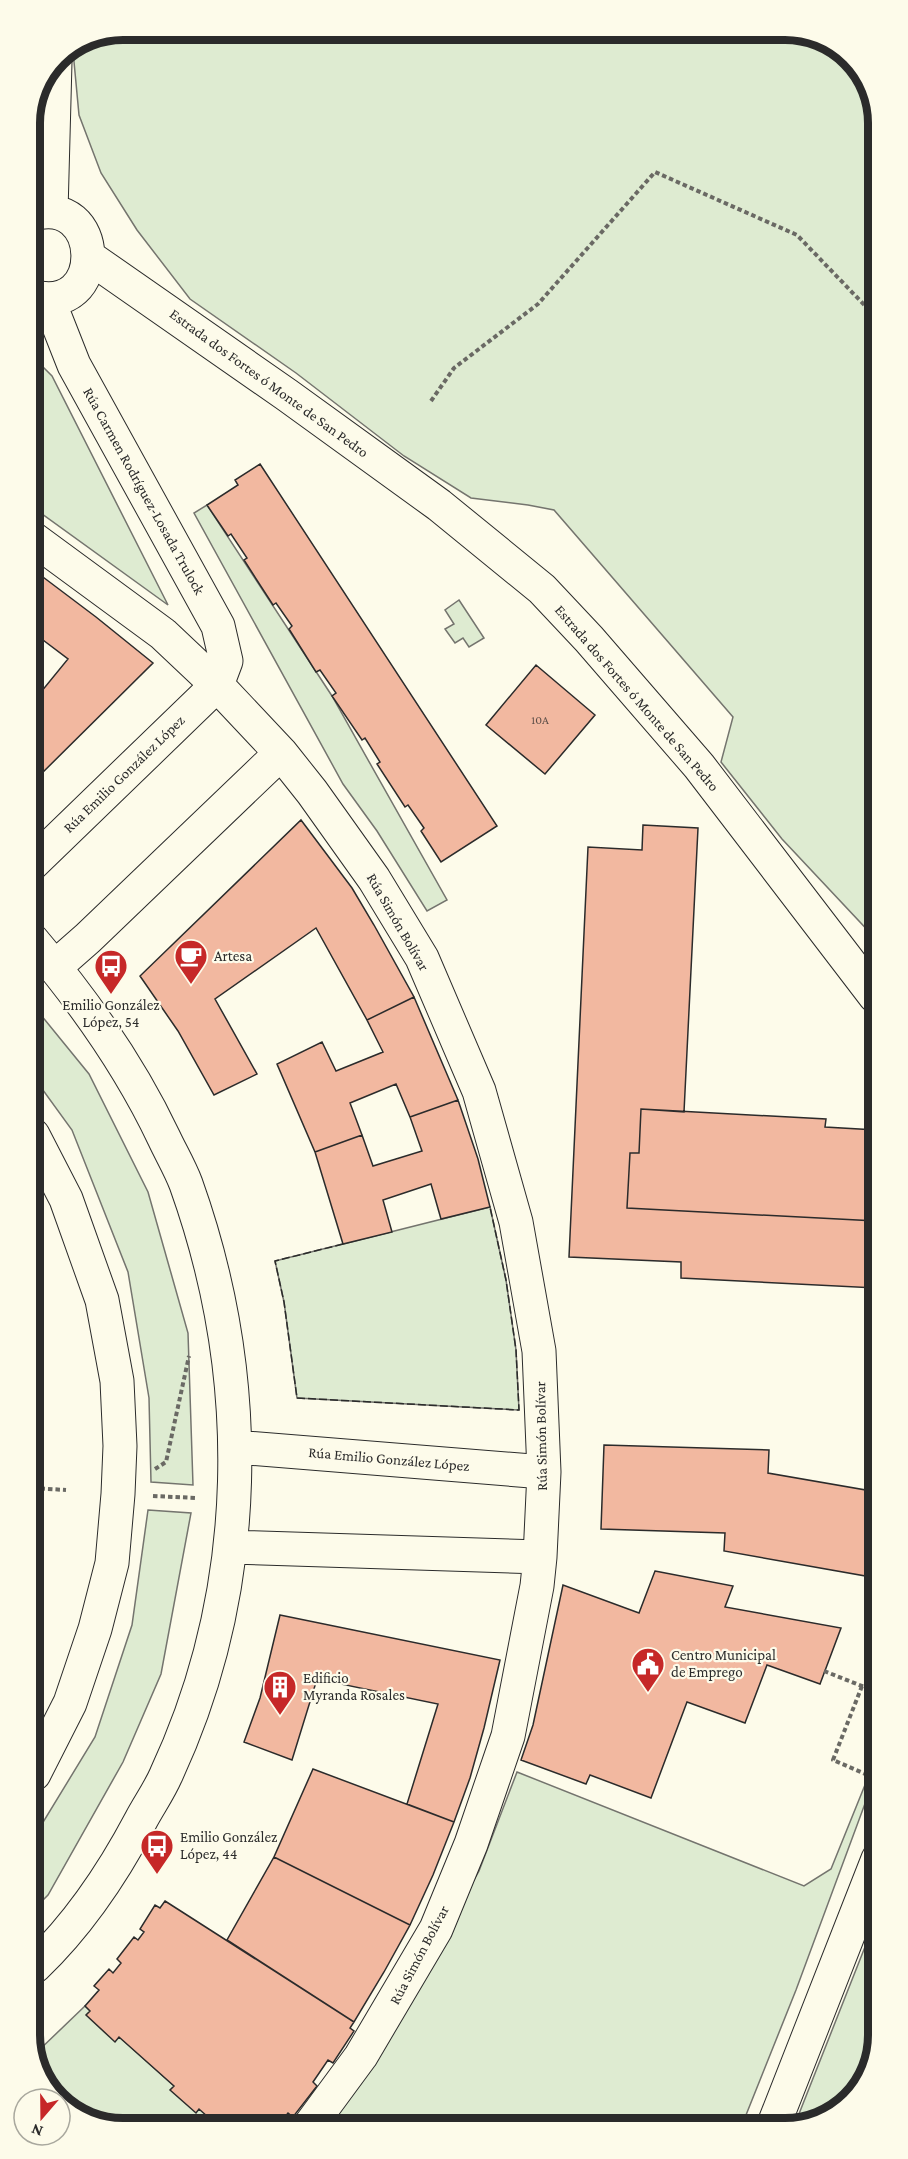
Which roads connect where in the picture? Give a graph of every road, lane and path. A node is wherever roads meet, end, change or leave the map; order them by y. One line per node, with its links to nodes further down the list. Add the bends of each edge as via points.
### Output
1 (53, 80): 2 (street)
2 (41, 214): 3 (street, via 63,215 74,222 88,244)
3 (89, 257): 4 (street, via 87,269 76,286 61,296); 14 (street, Estrada dos Fortes ó Monte de San Pedro, via 439,505 542,589 699,766)
4 (41, 297)
5 (41, 301): 9 (street, Rúa Carmen Rodríguez-Losada Trulock, via 218,626 226,661)
6 (868, 309): 7 (path, via 797,234 655,172 538,304 454,368)
7 (431, 401)
8 (41, 544): 9 (street, Rúa Simón Bolívar, via 163,634)
9 (217, 685): 10 (street, Rúa Simón Bolívar); 11 (street, Rúa Emilio González López)
10 (281, 753): 13 (street); 19 (street, Rúa Simón Bolívar, via 374,879 422,958 479,1091 516,1222 539,1351)
11 (41, 855)
12 (41, 951): 13 (street)
13 (55, 967): 17 (street, via 143,1094 185,1181 211,1262 227,1340)
14 (868, 987)
15 (41, 1151): 29 (street, via 66,1199 102,1300 117,1382 120,1446 112,1563 70,1703)
16 (196, 1353): 18 (path, via 189,1356 166,1462)
17 (235, 1447): 19 (street, Rúa Emilio González López); 24 (street)
18 (152, 1471)
19 (544, 1472): 25 (street, Rúa Simón Bolívar)
20 (41, 1488): 21 (path)
21 (66, 1490)
22 (143, 1495): 23 (path)
23 (199, 1498)
24 (231, 1547): 25 (street); 32 (street, via 217,1624 198,1693 166,1776 123,1855)
25 (540, 1557): 33 (street, Rúa Simón Bolívar, via 508,1736 471,1844 436,1929 361,2055)
26 (824, 1671): 27 (path)
27 (862, 1686): 28 (path); 30 (path, via 833,1760)
28 (868, 1688)
29 (41, 1760)
30 (868, 1775)
31 (868, 1884): 34 (street)
32 (41, 1960)
33 (315, 2118)
34 (776, 2118)

